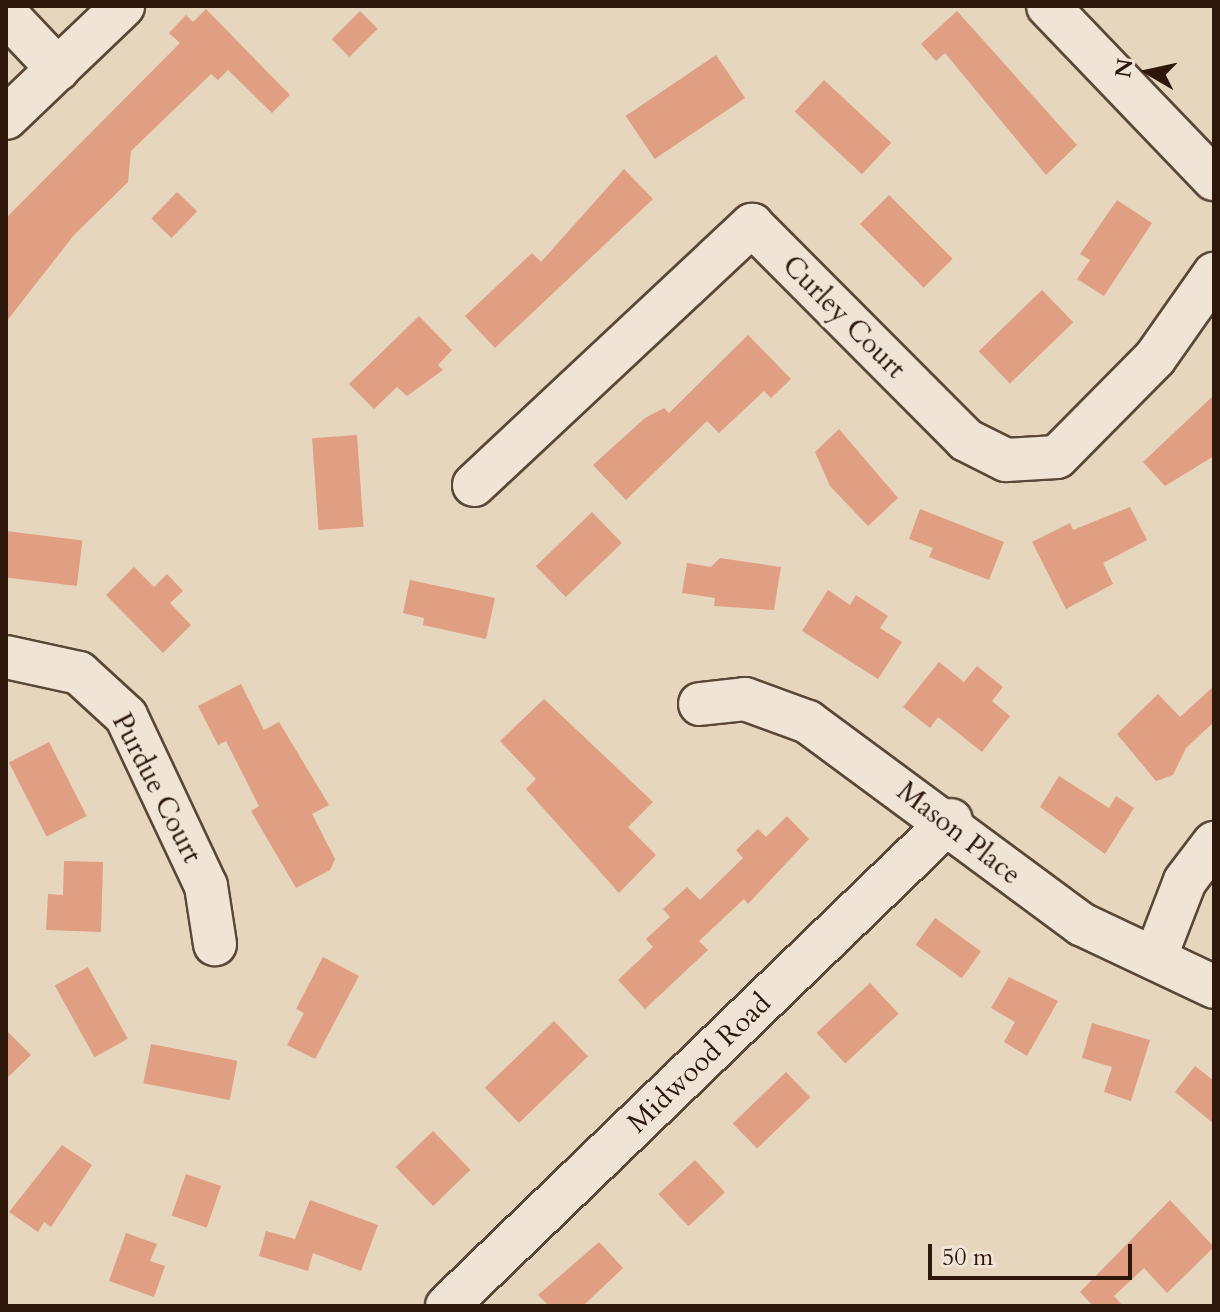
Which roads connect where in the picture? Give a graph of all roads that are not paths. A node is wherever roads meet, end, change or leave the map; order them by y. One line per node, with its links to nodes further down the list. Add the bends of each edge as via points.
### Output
1 (123, 6): 4 (street)
2 (1048, 6): 6 (street)
3 (6, 14): 4 (street)
4 (58, 69): 5 (street)
5 (6, 118)
6 (1214, 179)
7 (1214, 274): 8 (street, Curley Court, via 1155,358 1057,457 1006,460 966,440 752,225)
8 (474, 485)
9 (6, 657): 13 (street, Purdue Court, via 79,673 126,716 206,886)
10 (700, 704): 11 (street, Mason Place, via 745,699 808,722)
11 (951, 820): 14 (street, Mason Place, via 1081,924); 16 (street, Midwood Road)
12 (1214, 843): 14 (street, via 1185,881)
13 (215, 944)
14 (1156, 956): 15 (street, Mason Place)
15 (1214, 987)
16 (447, 1306)

